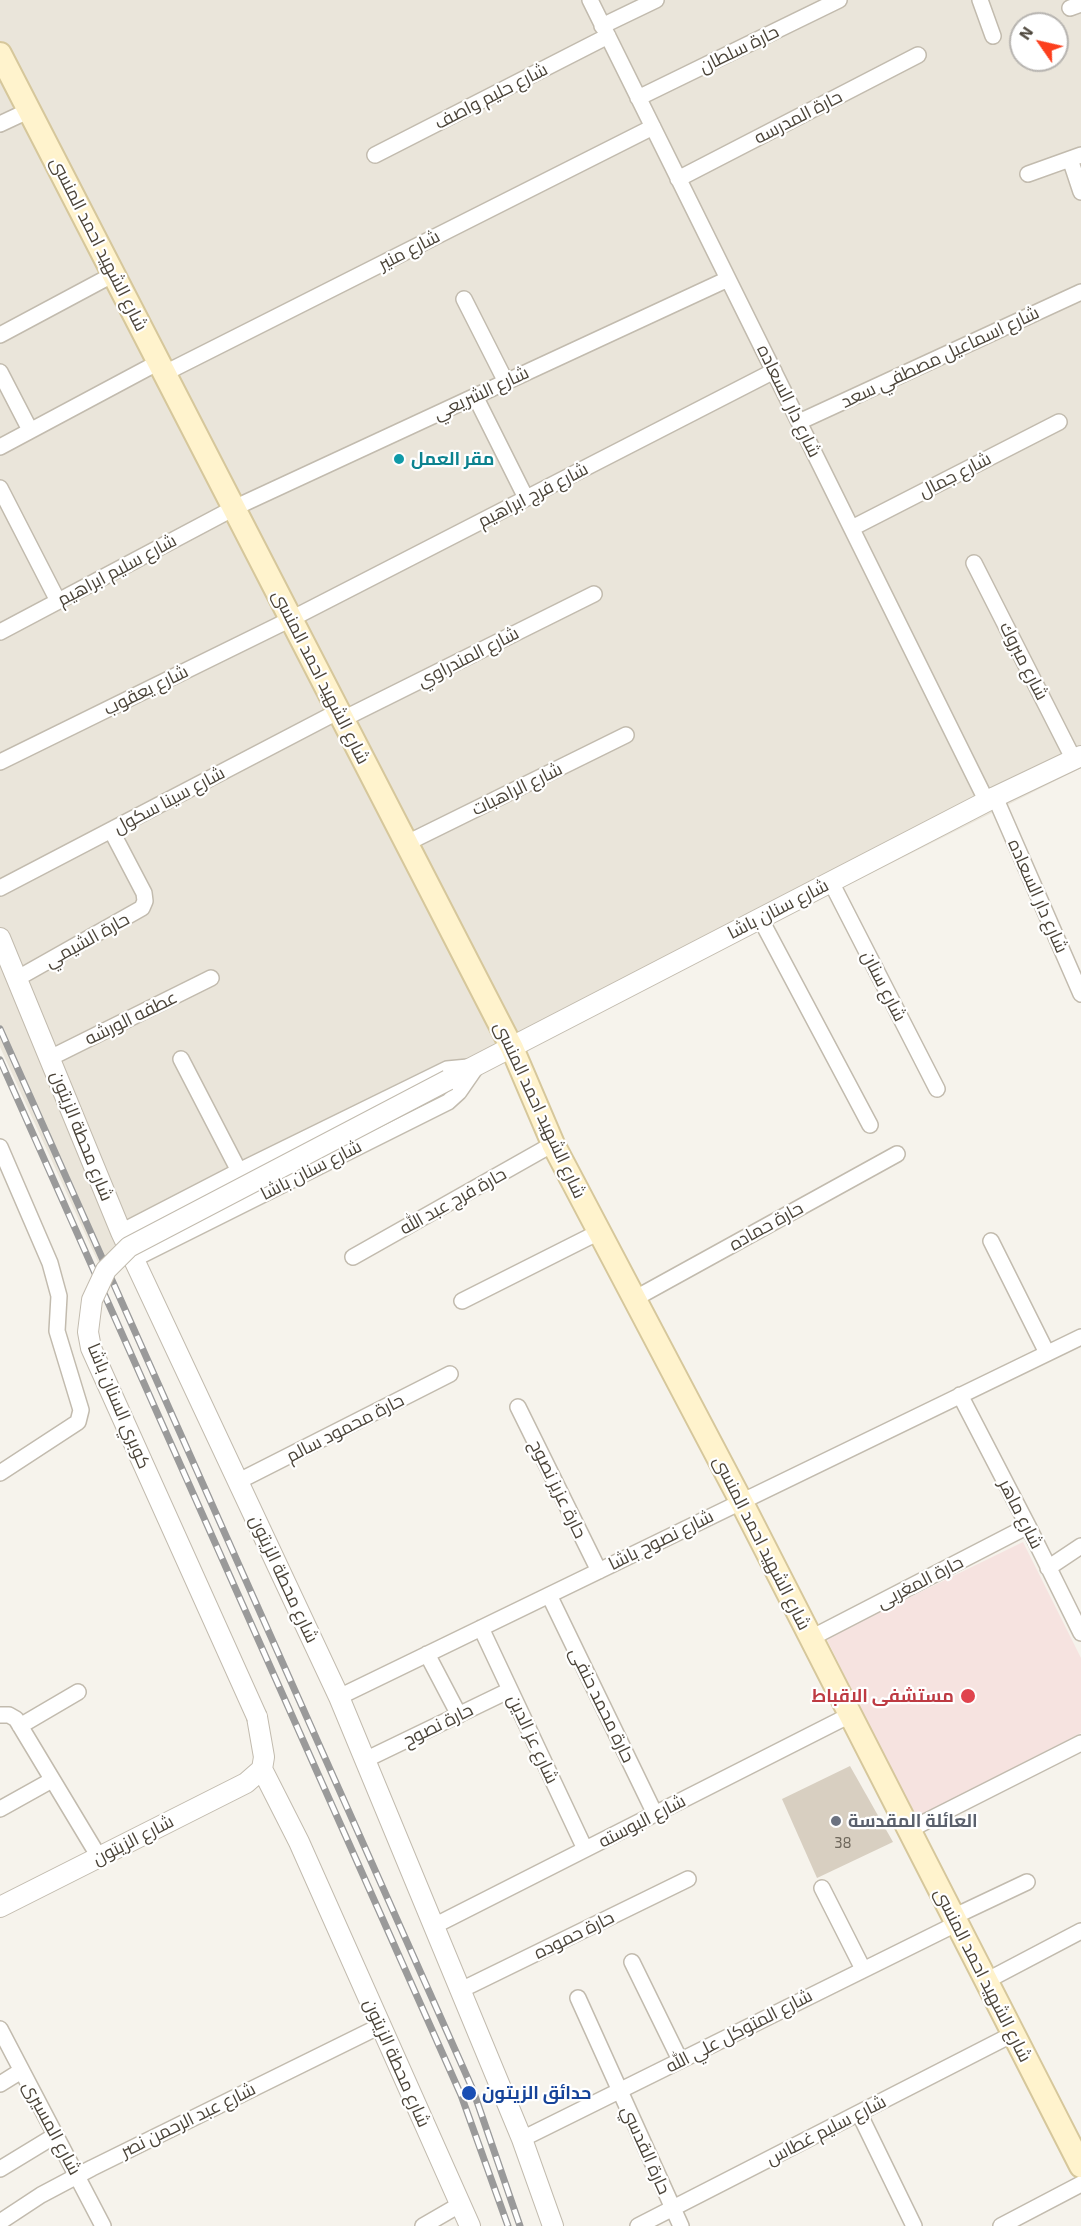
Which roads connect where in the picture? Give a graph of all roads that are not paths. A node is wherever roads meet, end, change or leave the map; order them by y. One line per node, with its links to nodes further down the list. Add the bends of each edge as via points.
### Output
1 (590, 0): 5 (street, شارع دار السعاده)
2 (656, 0): 5 (street, شارع حليم واصف)
3 (839, 0): 9 (street, حارة سلطان)
4 (980, 0): 6 (street)
5 (605, 31): 9 (street, شارع دار السعاده); 13 (street, شارع حليم واصف)
6 (993, 36)
7 (0, 54): 10 (main road, شارع الشهيد احمد المنسى)
8 (918, 55): 16 (street, حارة المدرسه)
9 (638, 98): 12 (street, شارع دار السعاده)
10 (30, 110): 11 (street); 18 (main road, شارع الشهيد احمد المنسى)
11 (0, 124)
12 (653, 128): 16 (street, شارع دار السعاده); 23 (street, شارع منير)
13 (375, 155)
14 (1075, 157): 15 (street); 17 (street)
15 (1028, 174)
16 (678, 179): 19 (street, شارع دار السعاده)
17 (1081, 192)
18 (114, 274): 22 (street); 23 (main road, شارع الشهيد احمد المنسى)
19 (728, 279): 24 (street, شارع دار السعاده); 26 (street, شارع الشريعي)
20 (1081, 292): 28 (street, شارع اسماعيل مصطفي سعد)
21 (464, 299): 26 (street)
22 (0, 335)
23 (162, 367): 30 (street, شارع منير); 34 (main road, شارع الشهيد احمد المنسى)
24 (774, 371): 28 (street, شارع دار السعاده); 33 (street, شارع فرج ابراهيم)
25 (0, 372): 30 (street)
26 (506, 382): 27 (street, شارع الشريعي)
27 (475, 396): 33 (street); 34 (street, شارع الشريعي)
28 (799, 422): 35 (street, شارع دار السعاده)
29 (1059, 422): 35 (street, شارع جمال)
30 (30, 430): 31 (street, شارع منير)
31 (0, 447)
32 (0, 488): 38 (street)
33 (526, 498): 39 (street, شارع فرج ابراهيم)
34 (234, 508): 38 (street, شارع سليم ابراهيم); 39 (main road, شارع الشهيد احمد المنسى)
35 (852, 528): 45 (street, شارع دار السعاده)
36 (974, 563): 43 (street, شارع مبروك)
37 (594, 594): 41 (street, شارع المندراوي)
38 (58, 601): 40 (street, شارع سليم ابراهيم)
39 (291, 619): 41 (main road, شارع الشهيد احمد المنسى); 44 (street, شارع يعقوب)
40 (0, 632)
41 (341, 715): 46 (street, شارع سينا سكول); 47 (main road, شارع الشهيد احمد المنسى)
42 (626, 735): 47 (street, شارع الراهبات)
43 (1078, 758): 45 (street, شارع سنان باشا)
44 (0, 762)
45 (991, 800): 48 (street, شارع سنان باشا); 54 (street, شارع دار السعاده)
46 (111, 830): 49 (street, شارع سينا سكول); 52 (street, حارة الشيمي, via 144,893 142,908)
47 (407, 843): 55 (main road, شارع الشهيد احمد المنسى)
48 (831, 882): 50 (street, شارع سنان باشا); 60 (street, شارع سنان)
49 (0, 888)
50 (760, 918): 55 (street, شارع سنان باشا); 61 (street)
51 (0, 938): 52 (street, شارع محطة الزيتون)
52 (18, 978): 56 (street, شارع محطة الزيتون)
53 (211, 978): 56 (street, عطفه الورشه)
54 (1081, 994)
55 (512, 1048): 58 (street, شارع سنان باشا); 62 (main road, شارع الشهيد احمد المنسى)
56 (50, 1058): 66 (street, شارع محطة الزيتون)
57 (181, 1059): 65 (street)
58 (477, 1066): 59 (street, شارع سنان باشا); 65 (street, شارع سنان باشا, via 447,1069); 70 (street, شارع سنان باشا, via 448,1102)
59 (448, 1080): 99 (street, كوبري السنان باشا, bridge, via 129,1247 106,1270 92,1300 88,1332 91,1348 257,1717 264,1757)
60 (937, 1089)
61 (870, 1125)
62 (553, 1144): 67 (main road, شارع الشهيد احمد المنسى); 69 (street, حارة فرج عبد الله)
63 (897, 1154): 71 (street, حارة حماده)
64 (2, 1156): 78 (street, via 50,1263 59,1296 57,1331 81,1410 78,1422)
65 (239, 1171): 66 (street, شارع سنان باشا)
66 (121, 1232): 70 (street, شارع محطة الزيتون)
67 (599, 1232): 71 (main road, شارع الشهيد احمد المنسى); 72 (street)
68 (991, 1241): 74 (street)
69 (353, 1257)
70 (134, 1259): 79 (street, شارع محطة الزيتون)
71 (634, 1299): 80 (main road, شارع الشهيد احمد المنسى)
72 (462, 1301)
73 (1081, 1337): 74 (street, شارع نصوح باشا)
74 (1047, 1353): 76 (street, شارع نصوح باشا)
75 (450, 1374): 79 (street, حارة محمود سالم)
76 (960, 1395): 80 (street, شارع نصوح باشا); 81 (street, شارع ماهر)
77 (518, 1407): 84 (street, حارة عزيز نصوح)
78 (0, 1472)
79 (239, 1481): 92 (street, شارع محطة الزيتون)
80 (741, 1501): 84 (street, شارع نصوح باشا); 88 (main road, شارع الشهيد احمد المنسى)
81 (1029, 1526): 83 (street, شارع ماهر); 88 (street, حارة المغربى)
82 (1081, 1546): 83 (street)
83 (1048, 1568): 87 (street, شارع ماهر)
84 (599, 1570): 85 (street, شارع نصوح باشا)
85 (549, 1595): 86 (street, شارع نصوح باشا); 102 (street, حارة محمد حنفى)
86 (481, 1628): 89 (street, شارع نصوح باشا); 90 (street, شارع عز الدين)
87 (1081, 1634)
88 (811, 1638): 95 (main road, شارع الشهيد احمد المنسى)
89 (428, 1654): 92 (street, شارع نصوح باشا); 94 (street)
90 (510, 1690): 94 (street, حارة نصوح); 104 (street, شارع عز الدين)
91 (78, 1692): 96 (street)
92 (339, 1697): 98 (street, شارع محطة الزيتون)
93 (0, 1715): 96 (street, via 9,1715)
94 (459, 1715): 98 (street, حارة نصوح)
95 (850, 1715): 102 (street, شارع البوسته); 103 (main road, شارع الشهيد احمد المنسى)
96 (20, 1726): 100 (street)
97 (1081, 1743): 103 (street)
98 (365, 1760): 111 (street, شارع محطة الزيتون)
99 (262, 1770): 105 (street, شارع الزيتون, via 246,1783); 118 (street, شارع محطة الزيتون)
100 (52, 1780): 101 (street); 105 (street)
101 (0, 1809)
102 (655, 1814): 104 (street, شارع البوسته)
103 (909, 1830): 110 (main road, شارع الشهيد احمد المنسى)
104 (585, 1850): 111 (street, شارع البوسته)
105 (99, 1857): 109 (street, شارع الزيتون)
106 (688, 1879): 116 (street, حارة حموده)
107 (1027, 1882): 110 (street, شارع المتوكل علي الله)
108 (822, 1888): 114 (street)
109 (0, 1906)
110 (955, 1920): 114 (street, شارع المتوكل علي الله); 115 (main road, شارع الشهيد احمد المنسى)
111 (434, 1926): 116 (street, شارع محطة الزيتون)
112 (1081, 1931): 115 (street)
113 (632, 1962): 121 (street)
114 (863, 1969): 121 (street, شارع المتوكل علي الله)
115 (986, 1981): 120 (main road, شارع الشهيد احمد المنسى)
116 (461, 1990): 127 (street, شارع محطة الزيتون)
117 (578, 1998): 124 (street, حارة القدسي)
118 (380, 2026): 130 (street, شارع عبد الرحمن نصر); 132 (street, شارع محطة الزيتون)
119 (0, 2030): 122 (street, شارع المسيرى)
120 (1013, 2034): 125 (street, شارع سليم غطاس); 128 (main road, شارع الشهيد احمد المنسى)
121 (680, 2060): 124 (street, شارع المتوكل علي الله)
122 (21, 2071): 123 (street); 126 (street, شارع المسيرى)
123 (0, 2084)
124 (620, 2091): 127 (street, شارع المتوكل علي الله); 133 (street, حارة القدسي)
125 (859, 2113): 133 (street, شارع سليم غطاس); 141 (street)
126 (56, 2135): 129 (street); 130 (street, شارع المسيرى)
127 (522, 2139): 138 (street, شارع محطة الزيتون)
128 (1081, 2166)
129 (0, 2169)
130 (77, 2176): 134 (street, شارع عبد الرحمن نصر); 135 (street, شارع المسيرى)
131 (1081, 2184): 142 (street)
132 (461, 2204): 136 (street); 137 (street, شارع محطة الزيتون)
133 (673, 2208): 139 (street, شارع سليم غطاس); 140 (street, حارة القدسي)
134 (0, 2224)
135 (103, 2226)
136 (423, 2226)
137 (470, 2226)
138 (553, 2226)
139 (638, 2226)
140 (681, 2226)
141 (914, 2226)
142 (1001, 2226)

